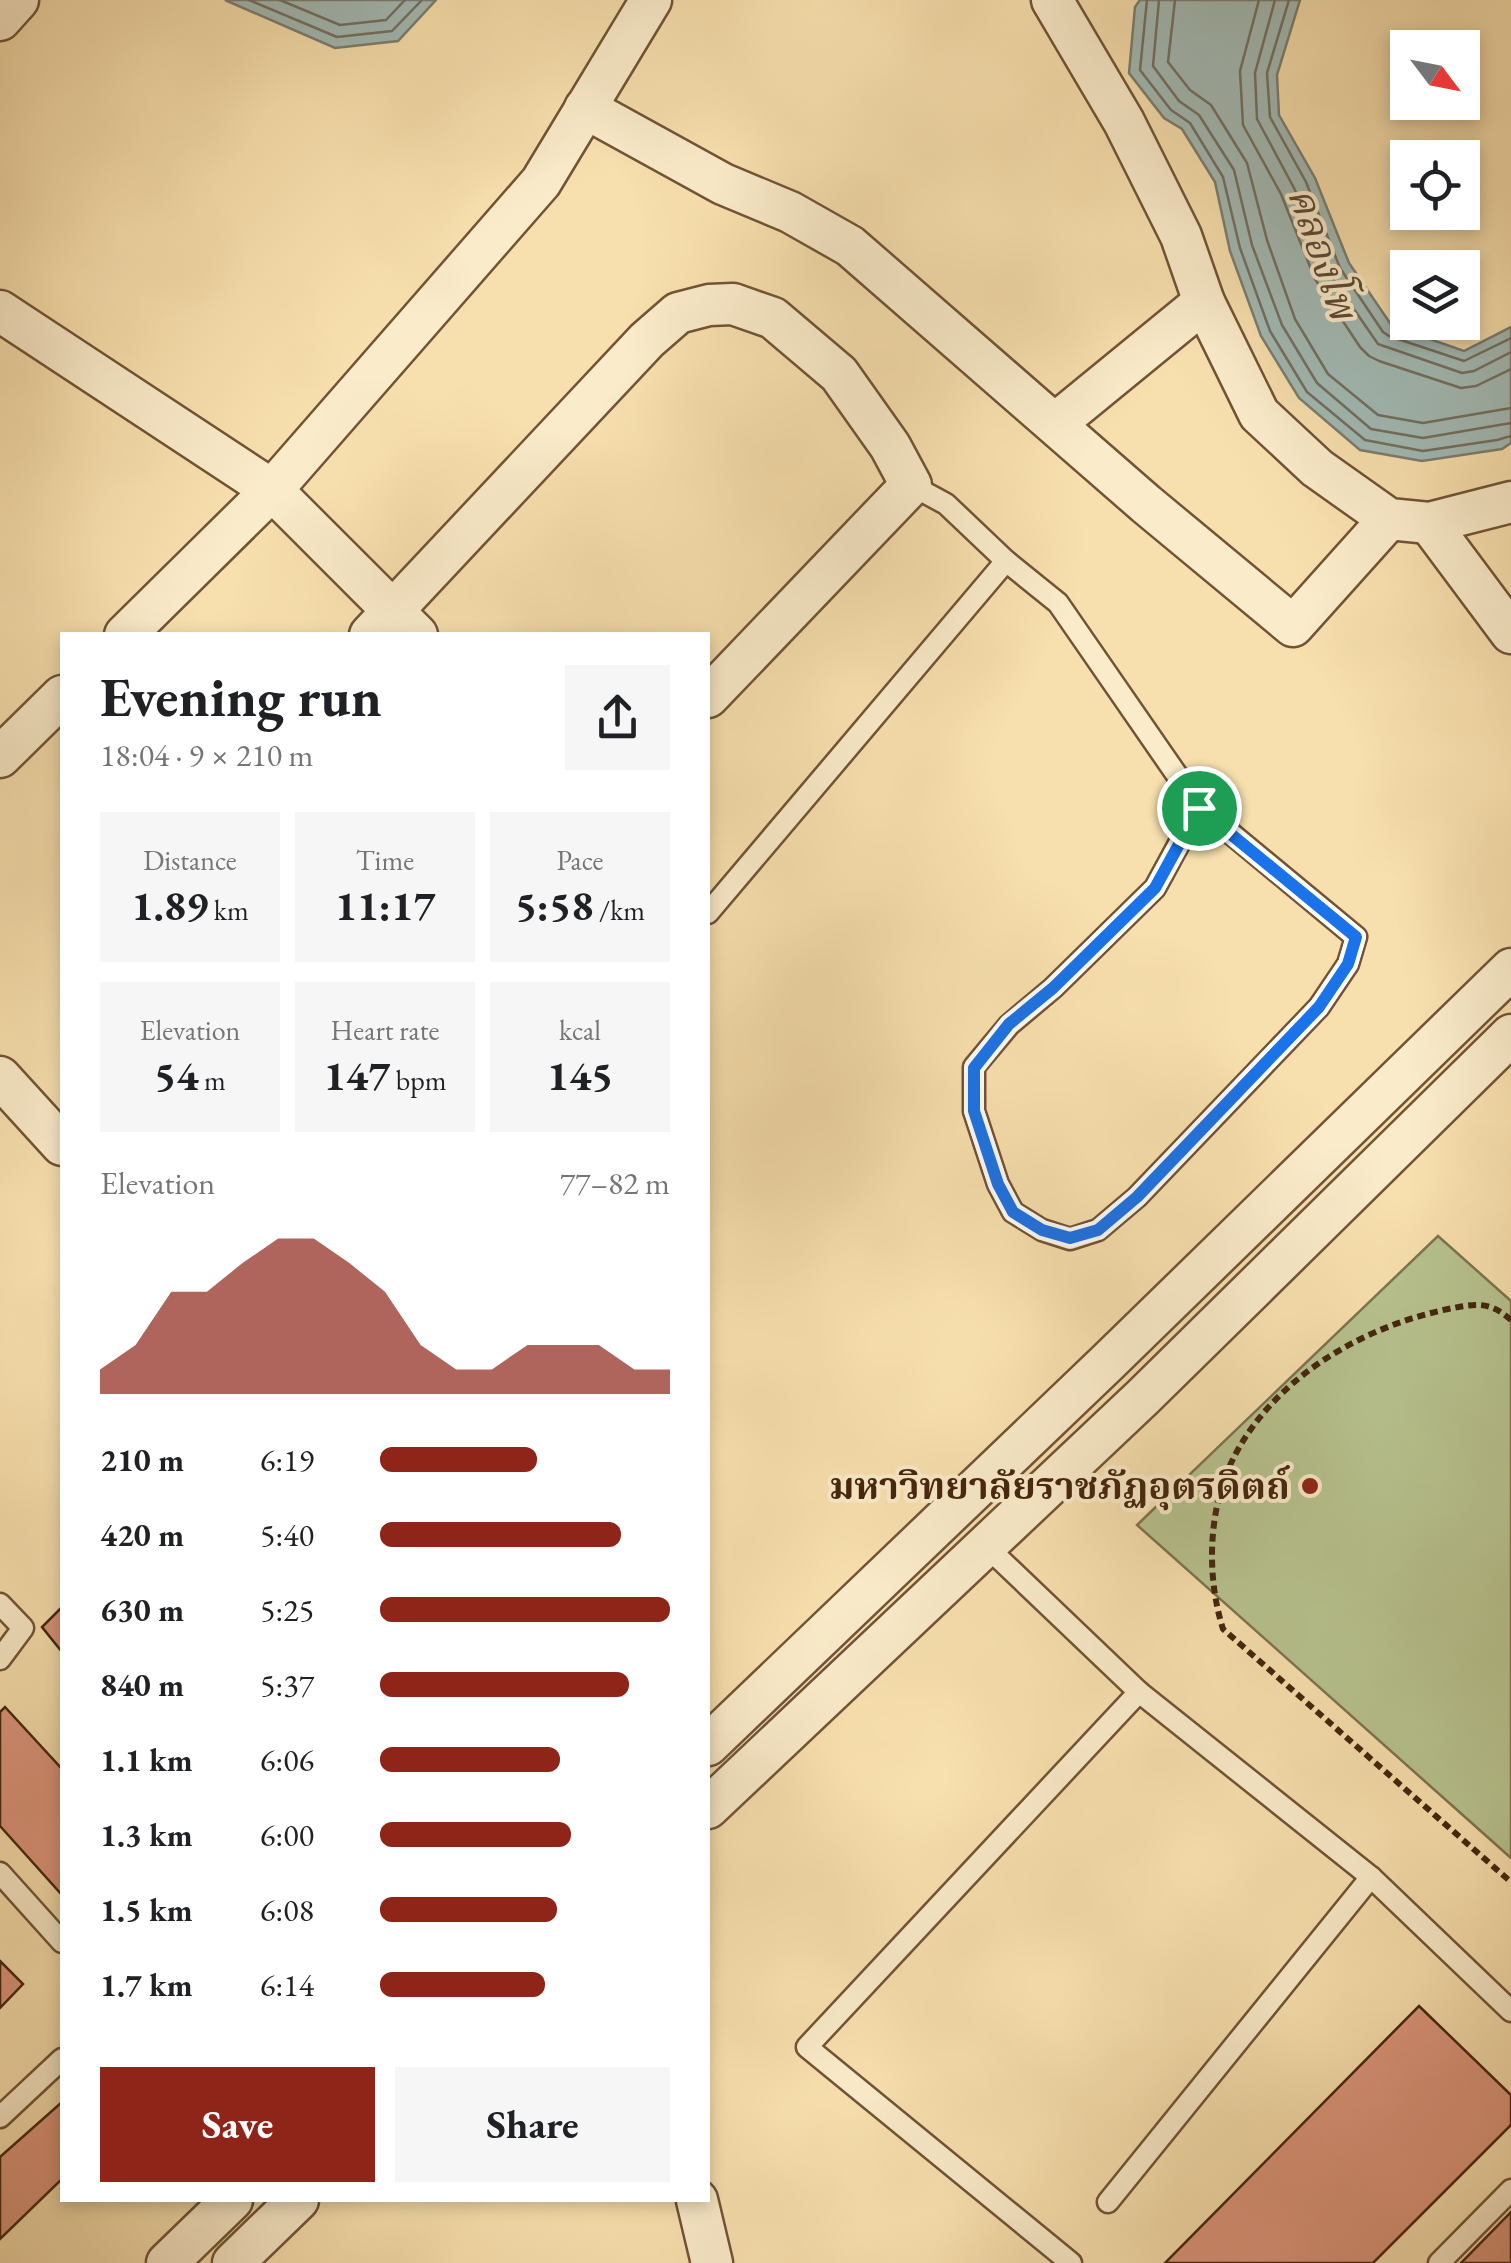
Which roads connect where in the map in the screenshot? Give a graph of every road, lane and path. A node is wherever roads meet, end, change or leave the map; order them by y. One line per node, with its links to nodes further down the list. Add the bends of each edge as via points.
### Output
1 (18, 0): 4 (street)
2 (650, 0): 5 (street)
3 (1052, 0): 6 (street, via 1132,138 1181,236)
4 (0, 20)
5 (586, 108): 8 (street, via 850,246); 10 (street, via 541,182)
6 (1204, 302): 8 (street); 12 (street, via 1259,414)
7 (0, 312): 10 (street)
8 (1055, 424): 12 (street, via 1294,626)
9 (911, 486): 14 (lane, via 946,504); 15 (street, via 839,374 773,318 733,304 678,313); 18 (street)
10 (272, 490): 15 (street); 16 (street)
11 (1511, 502): 13 (street)
12 (1389, 519): 13 (street)
13 (1429, 522): 17 (street)
14 (1006, 560): 21 (lane, via 1058,602); 22 (lane)
15 (393, 627)
16 (128, 632)
17 (1511, 633)
18 (710, 696)
19 (60, 698): 20 (street)
20 (0, 757)
21 (1199, 808): 21 (lane, via 1356,937 1348,964 1319,1007 1137,1197 1098,1230 1070,1238 1042,1230 1013,1212 998,1184 974,1111 974,1068 1009,1024 1155,888)
22 (710, 911)
23 (1511, 969): 28 (street)
24 (1511, 1036): 29 (street)
25 (0, 1077): 26 (street)
26 (60, 1143)
27 (1511, 1320): 38 (path, via 1484,1305 1430,1312 1363,1336 1305,1374 1256,1422 1232,1460 1216,1509 1212,1563 1223,1629)
28 (1108, 1361): 29 (street); 34 (street)
29 (1143, 1397): 30 (street)
30 (986, 1546): 33 (lane); 35 (street)
31 (0, 1604): 32 (lane, via 24,1628)
32 (0, 1659)
33 (1139, 1692): 37 (lane); 51 (lane, via 807,2047)
34 (710, 1743)
35 (710, 1806)
36 (0, 1872): 39 (lane)
37 (1371, 1877): 40 (lane); 47 (lane)
38 (1511, 1882)
39 (60, 1940)
40 (1511, 2011)
41 (60, 2062): 42 (lane)
42 (0, 2116)
43 (1511, 2190): 52 (lane)
44 (230, 2202): 48 (street)
45 (296, 2202): 49 (street)
46 (698, 2202): 50 (street)
47 (1108, 2202)
48 (166, 2263)
49 (233, 2263)
50 (712, 2263)
51 (1071, 2263)
52 (1439, 2263)

